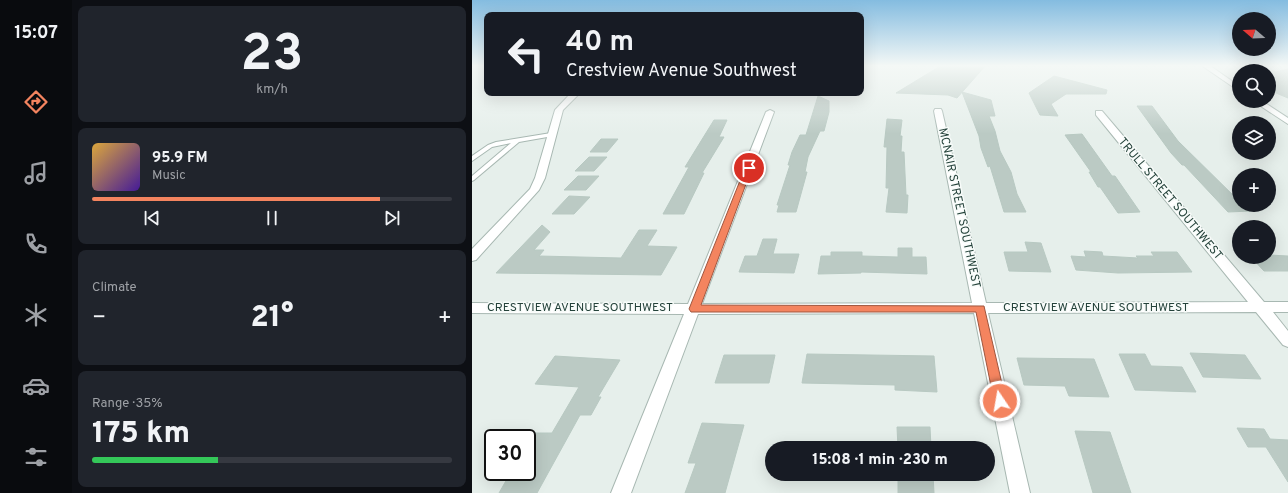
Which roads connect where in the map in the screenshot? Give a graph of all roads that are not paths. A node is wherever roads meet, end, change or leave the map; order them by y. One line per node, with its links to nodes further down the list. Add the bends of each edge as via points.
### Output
1 (573, 96): 7 (street, via 561,106)
2 (1267, 108): 6 (street)
3 (938, 111): 15 (street, MCNAIR STREET SOUTHWEST)
4 (770, 112): 16 (street)
5 (1099, 113): 12 (street, TRULL STREET SOUTHWEST)
6 (1288, 122)
7 (551, 135): 8 (lane); 11 (street, via 540,178 534,190)
8 (518, 141): 9 (lane, via 490,146); 10 (lane)
9 (473, 157)
10 (472, 179)
11 (472, 257)
12 (1260, 307): 13 (street, CRESTVIEW AVENUE SOUTHWEST); 15 (street, CRESTVIEW AVENUE SOUTHWEST); 17 (street, TRULL STREET SOUTHWEST)
13 (1288, 307)
14 (472, 308): 16 (street, CRESTVIEW AVENUE SOUTHWEST)
15 (980, 308): 16 (street, CRESTVIEW AVENUE SOUTHWEST); 19 (street, MCNAIR STREET SOUTHWEST)
16 (694, 309): 18 (street)
17 (1288, 341)
18 (621, 493)
19 (1020, 493)

